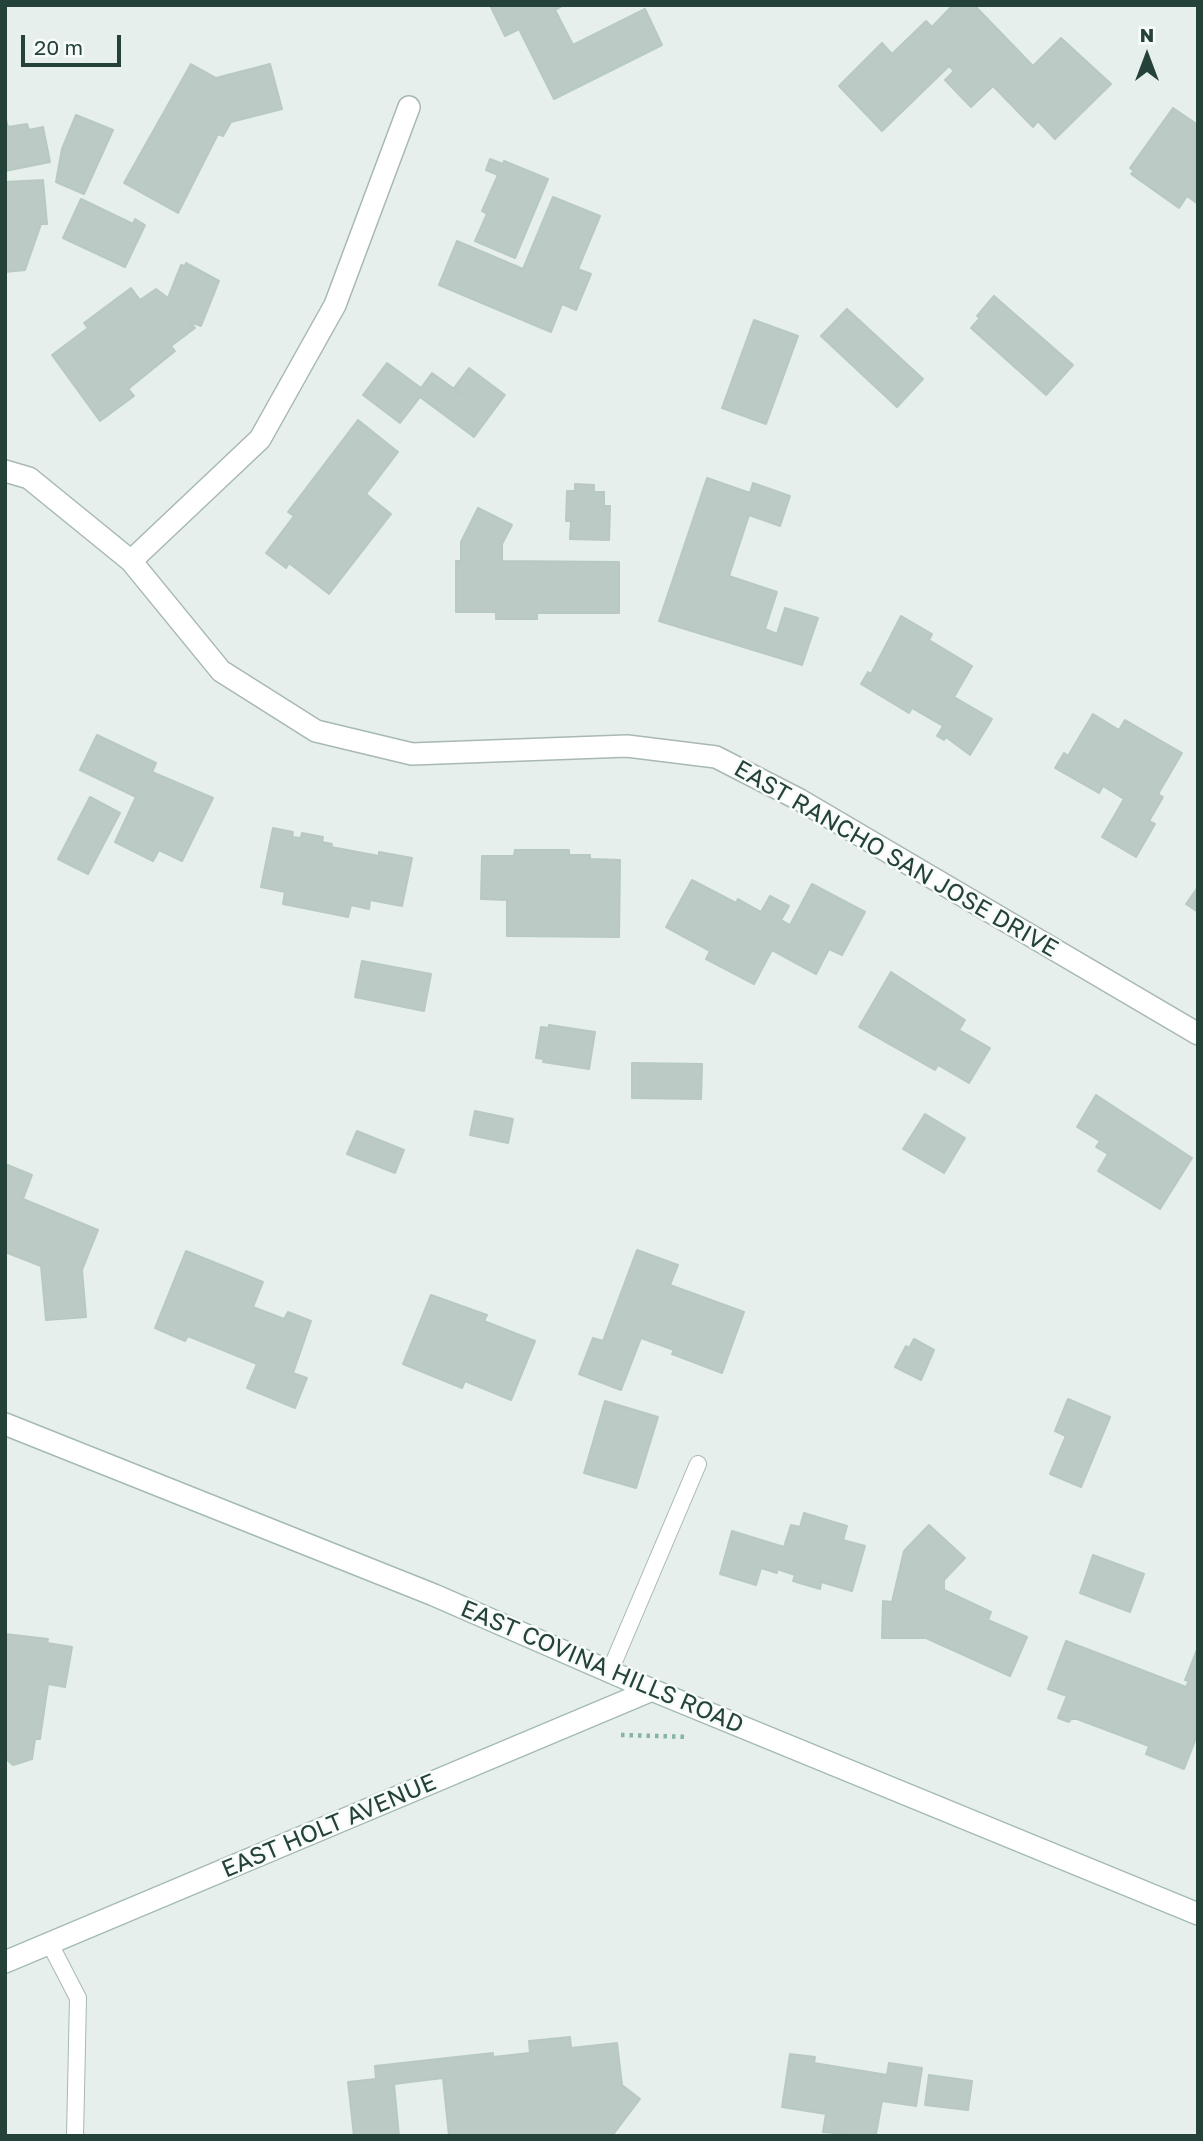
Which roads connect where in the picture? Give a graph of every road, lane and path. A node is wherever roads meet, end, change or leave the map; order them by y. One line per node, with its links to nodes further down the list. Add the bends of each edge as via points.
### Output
1 (409, 107): 3 (street, via 335,305 260,439)
2 (5, 471): 3 (street, EAST RANCHO SAN JOSE DRIVE, via 29,478)
3 (131, 561): 4 (street, EAST RANCHO SAN JOSE DRIVE, via 221,671 316,731 412,754 627,746 716,757 800,800)
4 (1198, 1034)
5 (5, 1424): 7 (street, EAST COVINA HILLS ROAD, via 434,1595)
6 (698, 1464): 7 (lane)
7 (611, 1671): 8 (street, EAST COVINA HILLS ROAD)
8 (652, 1690): 11 (street, EAST COVINA HILLS ROAD); 12 (street, EAST HOLT AVENUE)
9 (611, 1736): 10 (path)
10 (695, 1738)
11 (1198, 1914)
12 (50, 1944): 13 (street, EAST HOLT AVENUE); 14 (lane, via 78,1998)
13 (5, 1962)
14 (75, 2136)

